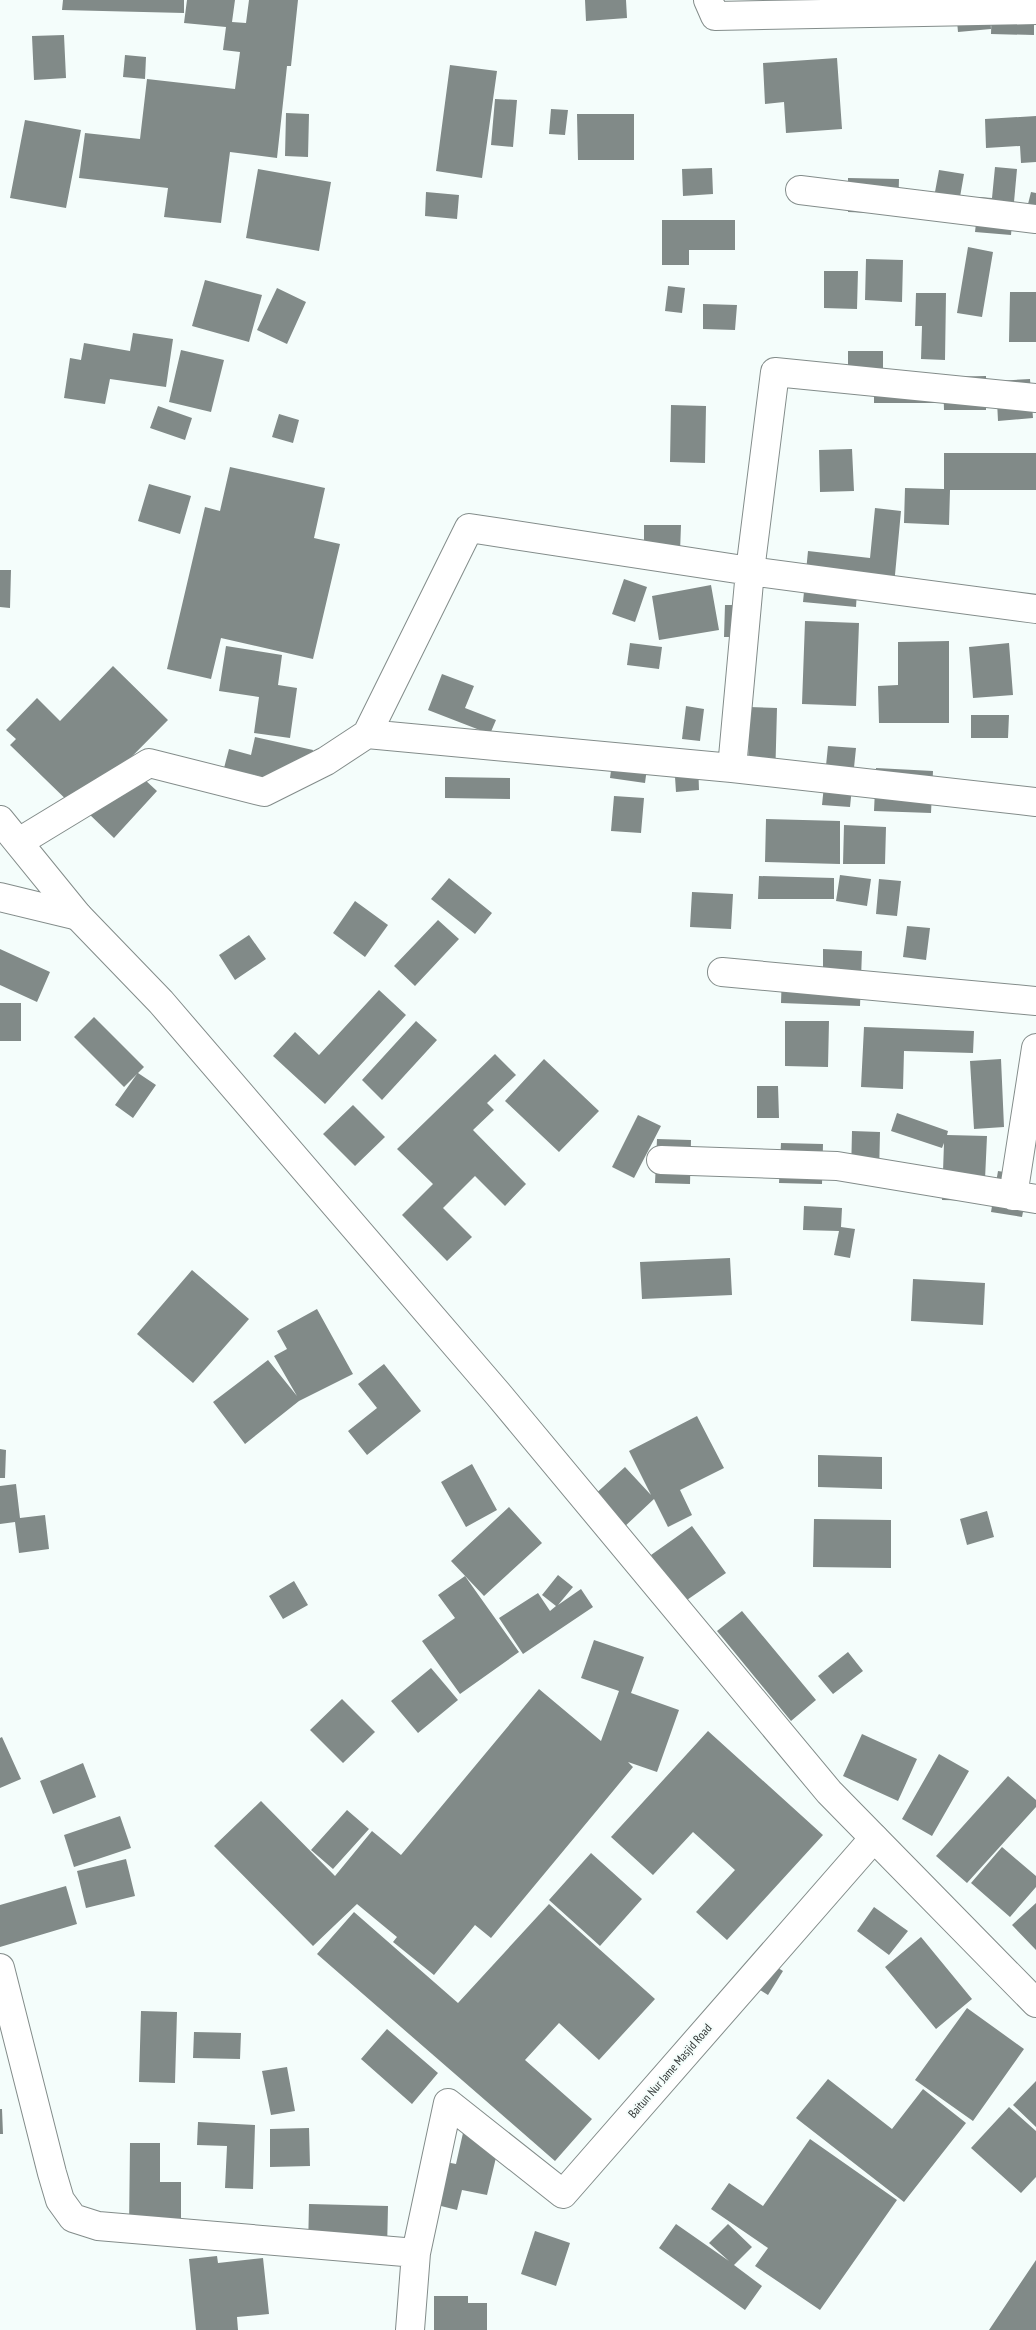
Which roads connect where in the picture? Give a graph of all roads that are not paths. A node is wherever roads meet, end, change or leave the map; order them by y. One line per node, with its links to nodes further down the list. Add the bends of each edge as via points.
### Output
1 (712, 8): 2 (street)
2 (1036, 10)
3 (800, 190): 4 (street)
4 (1036, 219)
5 (1036, 398): 6 (street, via 775,372)
6 (750, 571): 7 (street); 8 (street, via 469,528); 9 (street)
7 (1036, 609)
8 (367, 734): 9 (street); 12 (street, via 326,761 264,792 148,763)
9 (732, 768): 10 (street)
10 (1036, 802)
11 (0, 820): 12 (street)
12 (19, 842): 14 (street)
13 (0, 897): 14 (street)
14 (78, 916): 20 (street, via 174,1017 498,1394 829,1792)
15 (722, 972): 16 (street)
16 (1036, 1001)
17 (1036, 1048): 19 (street)
18 (661, 1160): 19 (street, via 837,1166)
19 (1025, 1198)
20 (874, 1838): 22 (street); 23 (street, Baitun Nur Jame Masjid Road, via 563,2194 448,2103)
21 (0, 1968): 23 (street, via 52,2173 60,2200 73,2218 98,2226)
22 (1036, 2004)
23 (416, 2253): 24 (street)
24 (410, 2330)

